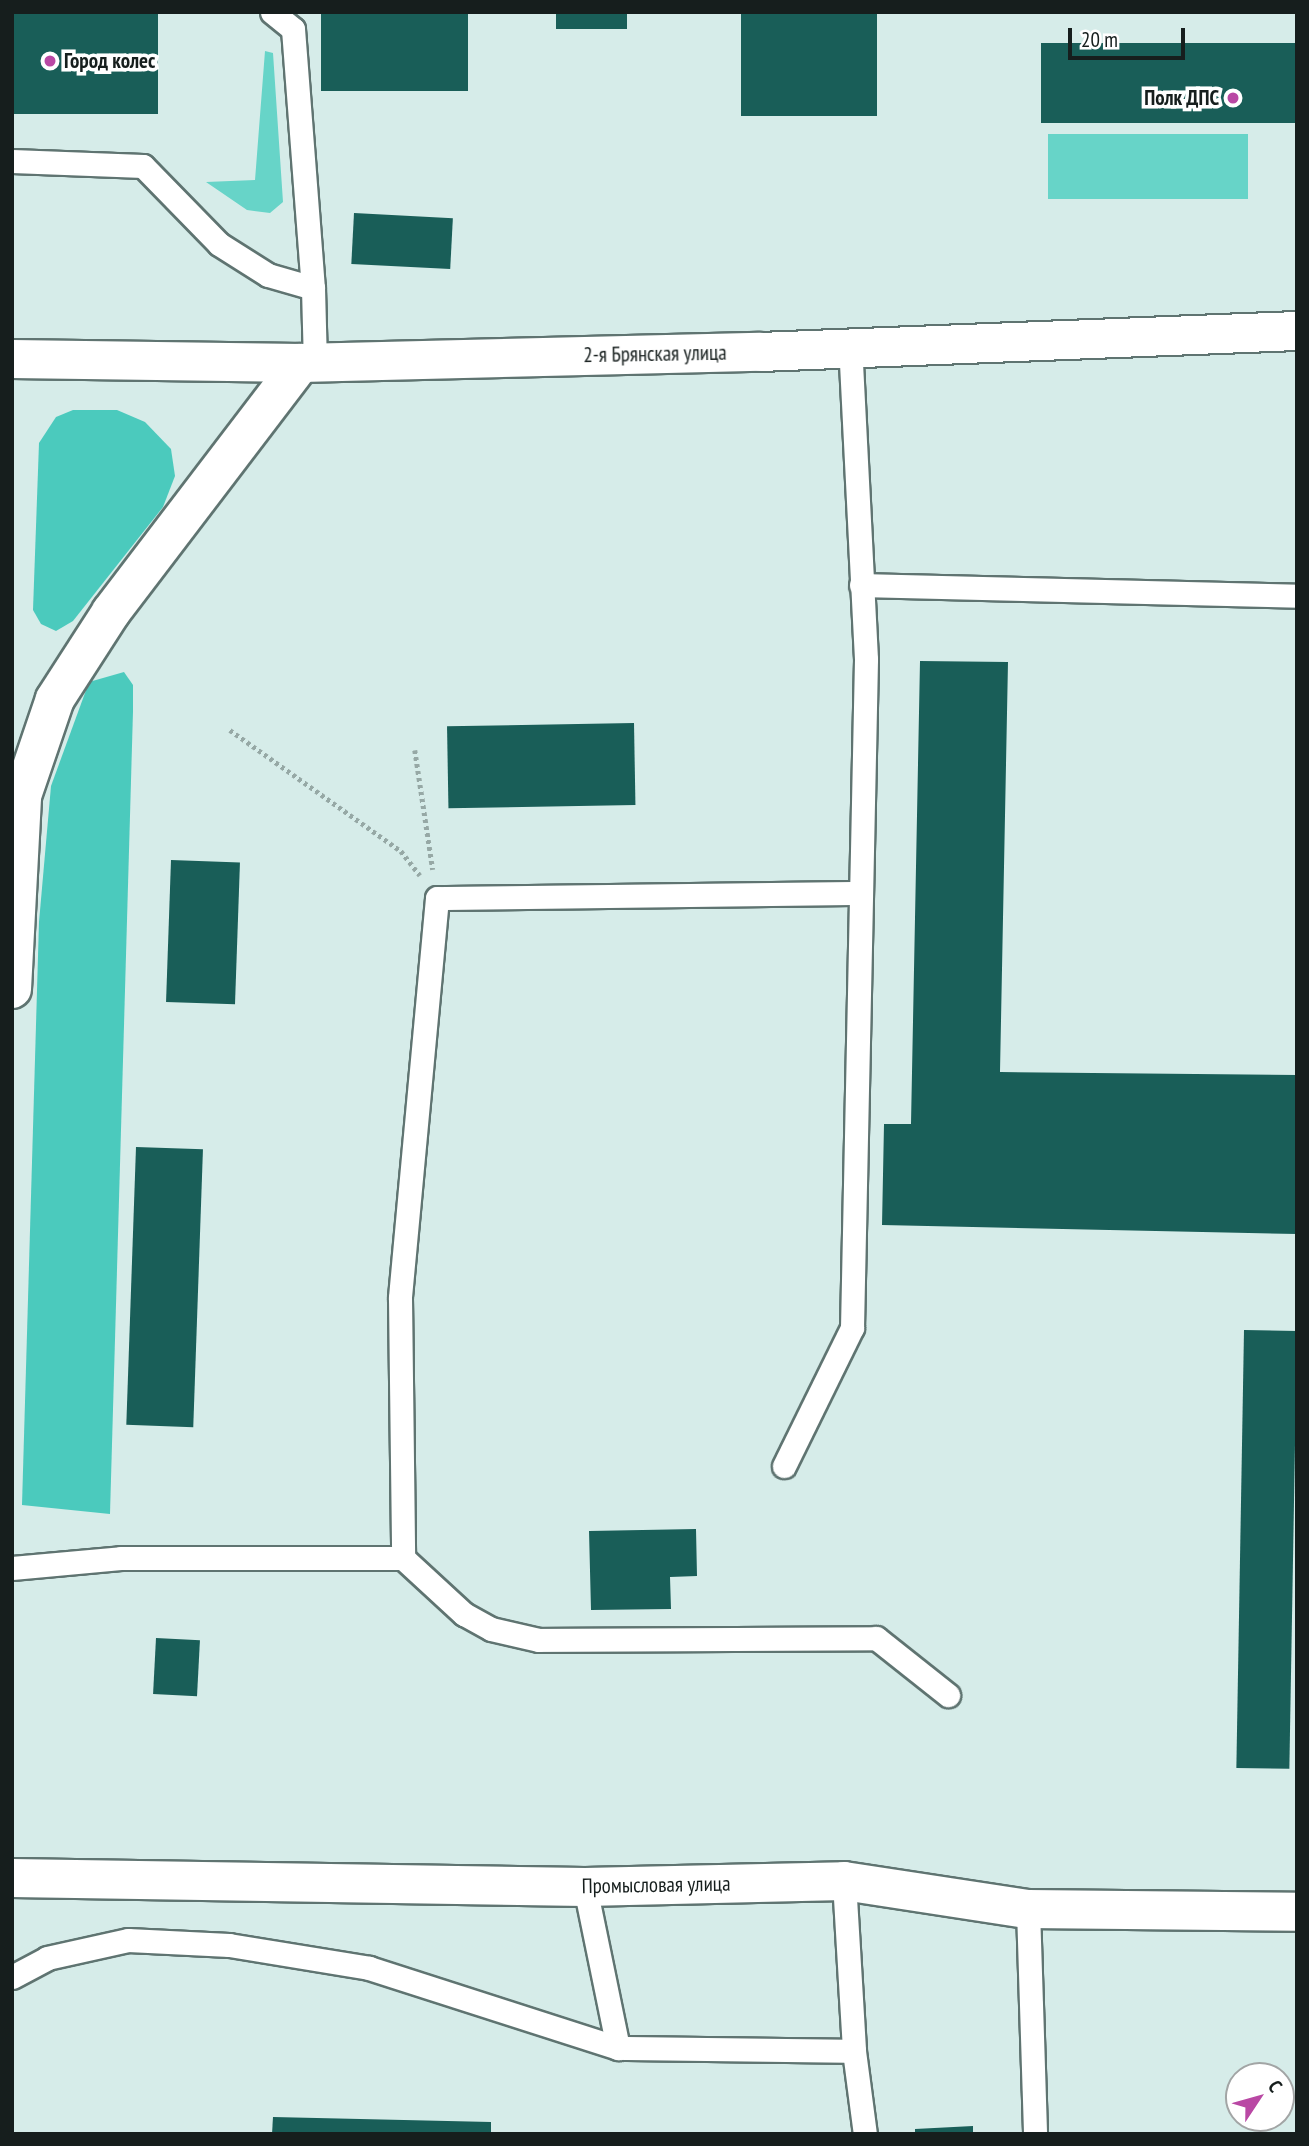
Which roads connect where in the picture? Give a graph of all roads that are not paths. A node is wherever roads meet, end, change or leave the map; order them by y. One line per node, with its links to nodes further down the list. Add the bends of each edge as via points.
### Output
1 (271, 12): 3 (lane, via 293,29)
2 (12, 161): 3 (lane, via 143,166 219,244 268,275)
3 (313, 288): 7 (lane)
4 (1297, 331): 5 (street, 2-я Брянская улица)
5 (850, 348): 7 (street, 2-я Брянская улица); 8 (lane)
6 (12, 359): 7 (street, 2-я Брянская улица)
7 (308, 363): 11 (street, via 111,612 55,699 22,796)
8 (862, 585): 9 (lane); 10 (lane, via 866,659)
9 (1297, 596)
10 (861, 893): 12 (lane, via 852,1328); 13 (lane, via 437,898 400,1298)
11 (12, 989)
12 (784, 1466)
13 (403, 1558): 14 (lane, via 121,1558); 15 (lane, via 464,1614 491,1629 540,1640 876,1638)
14 (12, 1568)
15 (948, 1695)
16 (12, 1878): 18 (street, Промысловая улица)
17 (844, 1881): 18 (street, Промысловая улица); 19 (street, Промысловая улица); 23 (lane)
18 (585, 1887): 22 (lane)
19 (1028, 1909): 20 (street, Промысловая улица); 25 (lane)
20 (1297, 1912)
21 (12, 1977): 22 (lane, via 47,1958 128,1940 229,1945 369,1968)
22 (618, 2048): 23 (lane)
23 (854, 2051): 24 (lane)
24 (864, 2134)
25 (1035, 2134)

